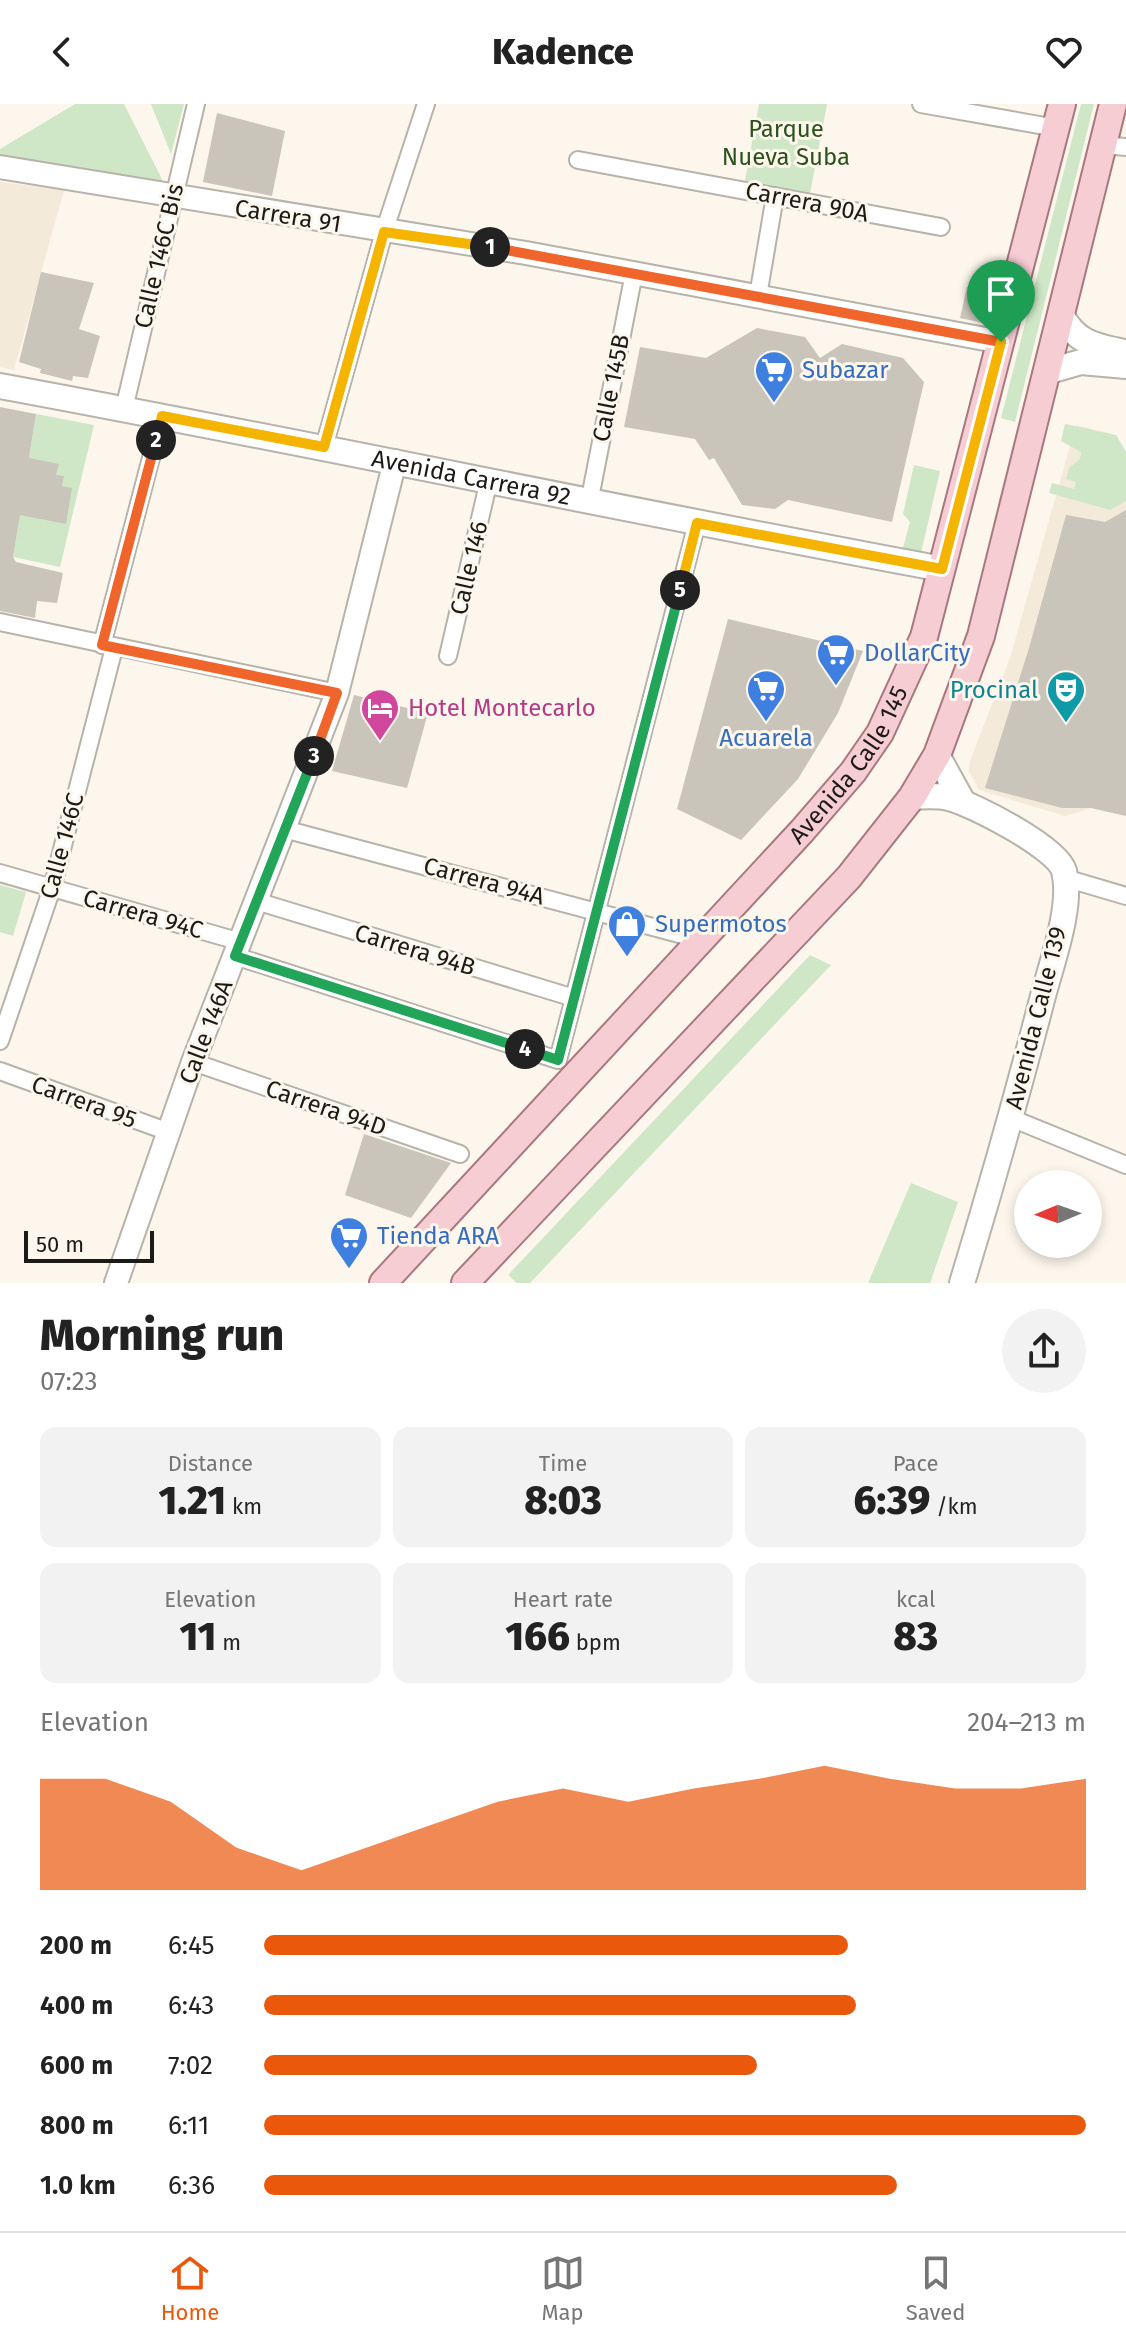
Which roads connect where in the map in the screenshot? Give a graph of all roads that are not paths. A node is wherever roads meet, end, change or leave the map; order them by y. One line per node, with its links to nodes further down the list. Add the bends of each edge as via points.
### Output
1 (196, 104): 10 (street, Calle 146C Bis)
2 (426, 104): 12 (street)
3 (921, 104): 5 (street)
4 (1113, 104): 6 (main road)
5 (1059, 116): 16 (main road, Avenida Calle 145)
6 (1114, 146): 15 (main road)
7 (578, 160): 9 (street, Carrera 90A)
8 (0, 167): 10 (street, Carrera 91)
9 (775, 196): 11 (street, Carrera 90A); 14 (street)
10 (172, 197): 12 (street, Carrera 91); 21 (street, Calle 146C Bis)
11 (941, 227)
12 (384, 232): 13 (street, Carrera 91); 23 (street)
13 (634, 273): 14 (street, Carrera 91); 26 (street, Calle 145B)
14 (758, 296): 16 (street, Carrera 91)
15 (1061, 314): 17 (main road, via 1081,340); 19 (main road)
16 (1001, 342): 28 (main road, Avenida Calle 145)
17 (1126, 353)
18 (1126, 366): 19 (main road, via 1081,362)
19 (1046, 372): 33 (main road, via 981,636)
20 (0, 386): 21 (main road, Avenida Carrera 92)
21 (124, 409): 22 (main road, Avenida Carrera 92)
22 (162, 416): 23 (main road, Avenida Carrera 92); 30 (street, Calle 146C)
23 (324, 447): 24 (main road, Avenida Carrera 92)
24 (395, 461): 25 (main road, Avenida Carrera 92); 32 (street, Calle 146A)
25 (489, 480): 26 (main road, Avenida Carrera 92); 31 (street, Calle 146)
26 (589, 503): 27 (main road, Avenida Carrera 92)
27 (697, 523): 28 (main road, Avenida Carrera 92); 42 (street)
28 (942, 569): 54 (main road, Avenida Calle 145, via 912,668 880,733 853,772)
29 (0, 622): 30 (street)
30 (108, 646): 32 (street); 39 (street, Calle 146C)
31 (448, 656)
32 (337, 693): 36 (street, Calle 146A)
33 (937, 755): 34 (main road); 35 (main road)
34 (912, 797): 35 (main road); 55 (main road, via 849,877)
35 (963, 802): 38 (main road, via 1048,850 1061,862)
36 (284, 829): 41 (street, Calle 146A); 42 (street, Carrera 94A)
37 (0, 873): 39 (street, Carrera 94C)
38 (1065, 878): 40 (street); 49 (main road, Avenida Calle 139, via 1058,936)
39 (52, 888): 44 (street, Carrera 94C); 46 (street, Calle 146C)
40 (1126, 896)
41 (256, 901): 44 (street, Calle 146A); 45 (street, Carrera 94B)
42 (597, 911): 43 (street, Carrera 94A); 45 (street)
43 (683, 935)
44 (238, 949): 45 (street, Carrera 94C, via 558,1060); 47 (street, Calle 146A)
45 (574, 998)
46 (0, 1041)
47 (193, 1062): 50 (street, Calle 146A); 51 (street, Carrera 94D)
48 (0, 1071): 50 (street, Carrera 95)
49 (1011, 1118): 52 (street); 56 (main road, Avenida Calle 139)
50 (169, 1132): 53 (street, Calle 146A)
51 (460, 1154)
52 (1126, 1165)
53 (116, 1283)
54 (383, 1283)
55 (465, 1283)
56 (962, 1283)

